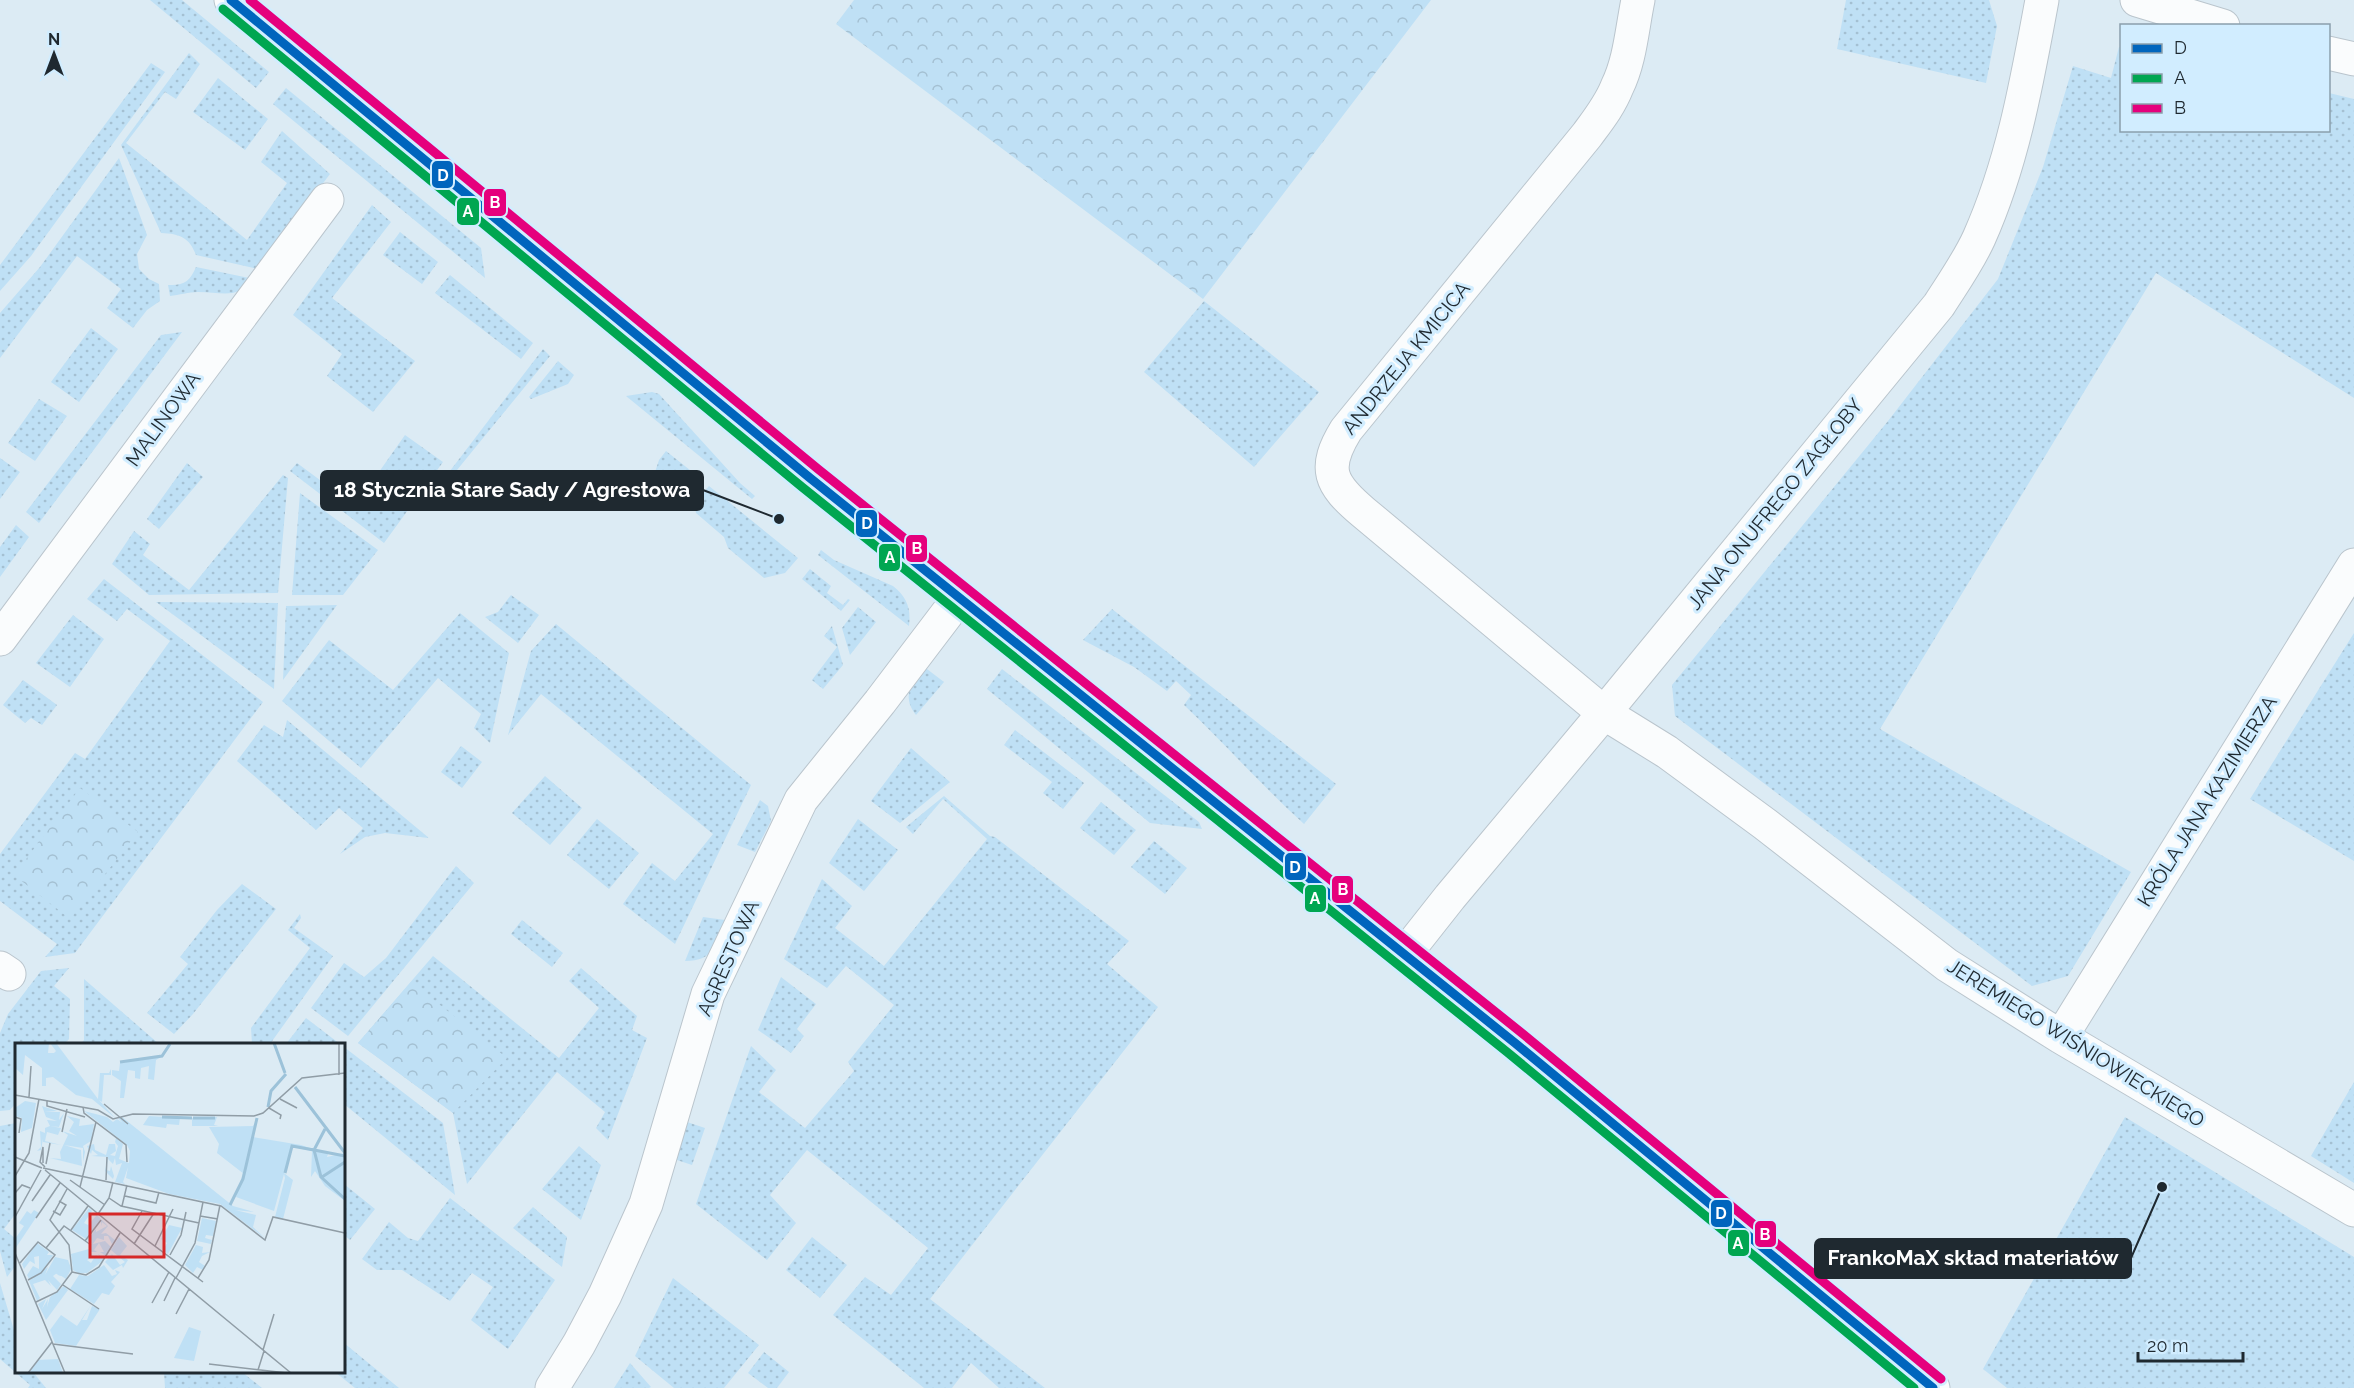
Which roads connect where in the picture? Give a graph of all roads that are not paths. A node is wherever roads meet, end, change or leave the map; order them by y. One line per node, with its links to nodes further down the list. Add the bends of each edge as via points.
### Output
1 (1638, 0): 12 (street, ANDRZEJA KMICICA, via 1627,58 1607,107 1346,430 1332,460 1337,488 1349,500)
2 (2042, 0): 12 (street, JANA ONUFREGO ZAGŁOBY, via 2013,145 1997,194 1960,274 1939,305)
3 (2138, 0): 5 (street)
4 (236, 1): 10 (street)
5 (2216, 24)
6 (2330, 53): 7 (street)
7 (2354, 59)
8 (327, 200): 11 (street, MALINOWA)
9 (2354, 565): 14 (street, KRÓLA JANA KAZIMIERZA)
10 (958, 598): 13 (street); 16 (street, AGRESTOWA, via 801,800 708,994 646,1204 605,1295)
11 (0, 639)
12 (1604, 713): 13 (street, JANA ONUFREGO ZAGŁOBY); 14 (street, JEREMIEGO WIŚNIOWIECKIEGO, via 1667,752 1947,965)
13 (1405, 954): 17 (street)
14 (2061, 1037): 15 (street, JEREMIEGO WIŚNIOWIECKIEGO)
15 (2354, 1210)
16 (552, 1388)
17 (1933, 1388)

